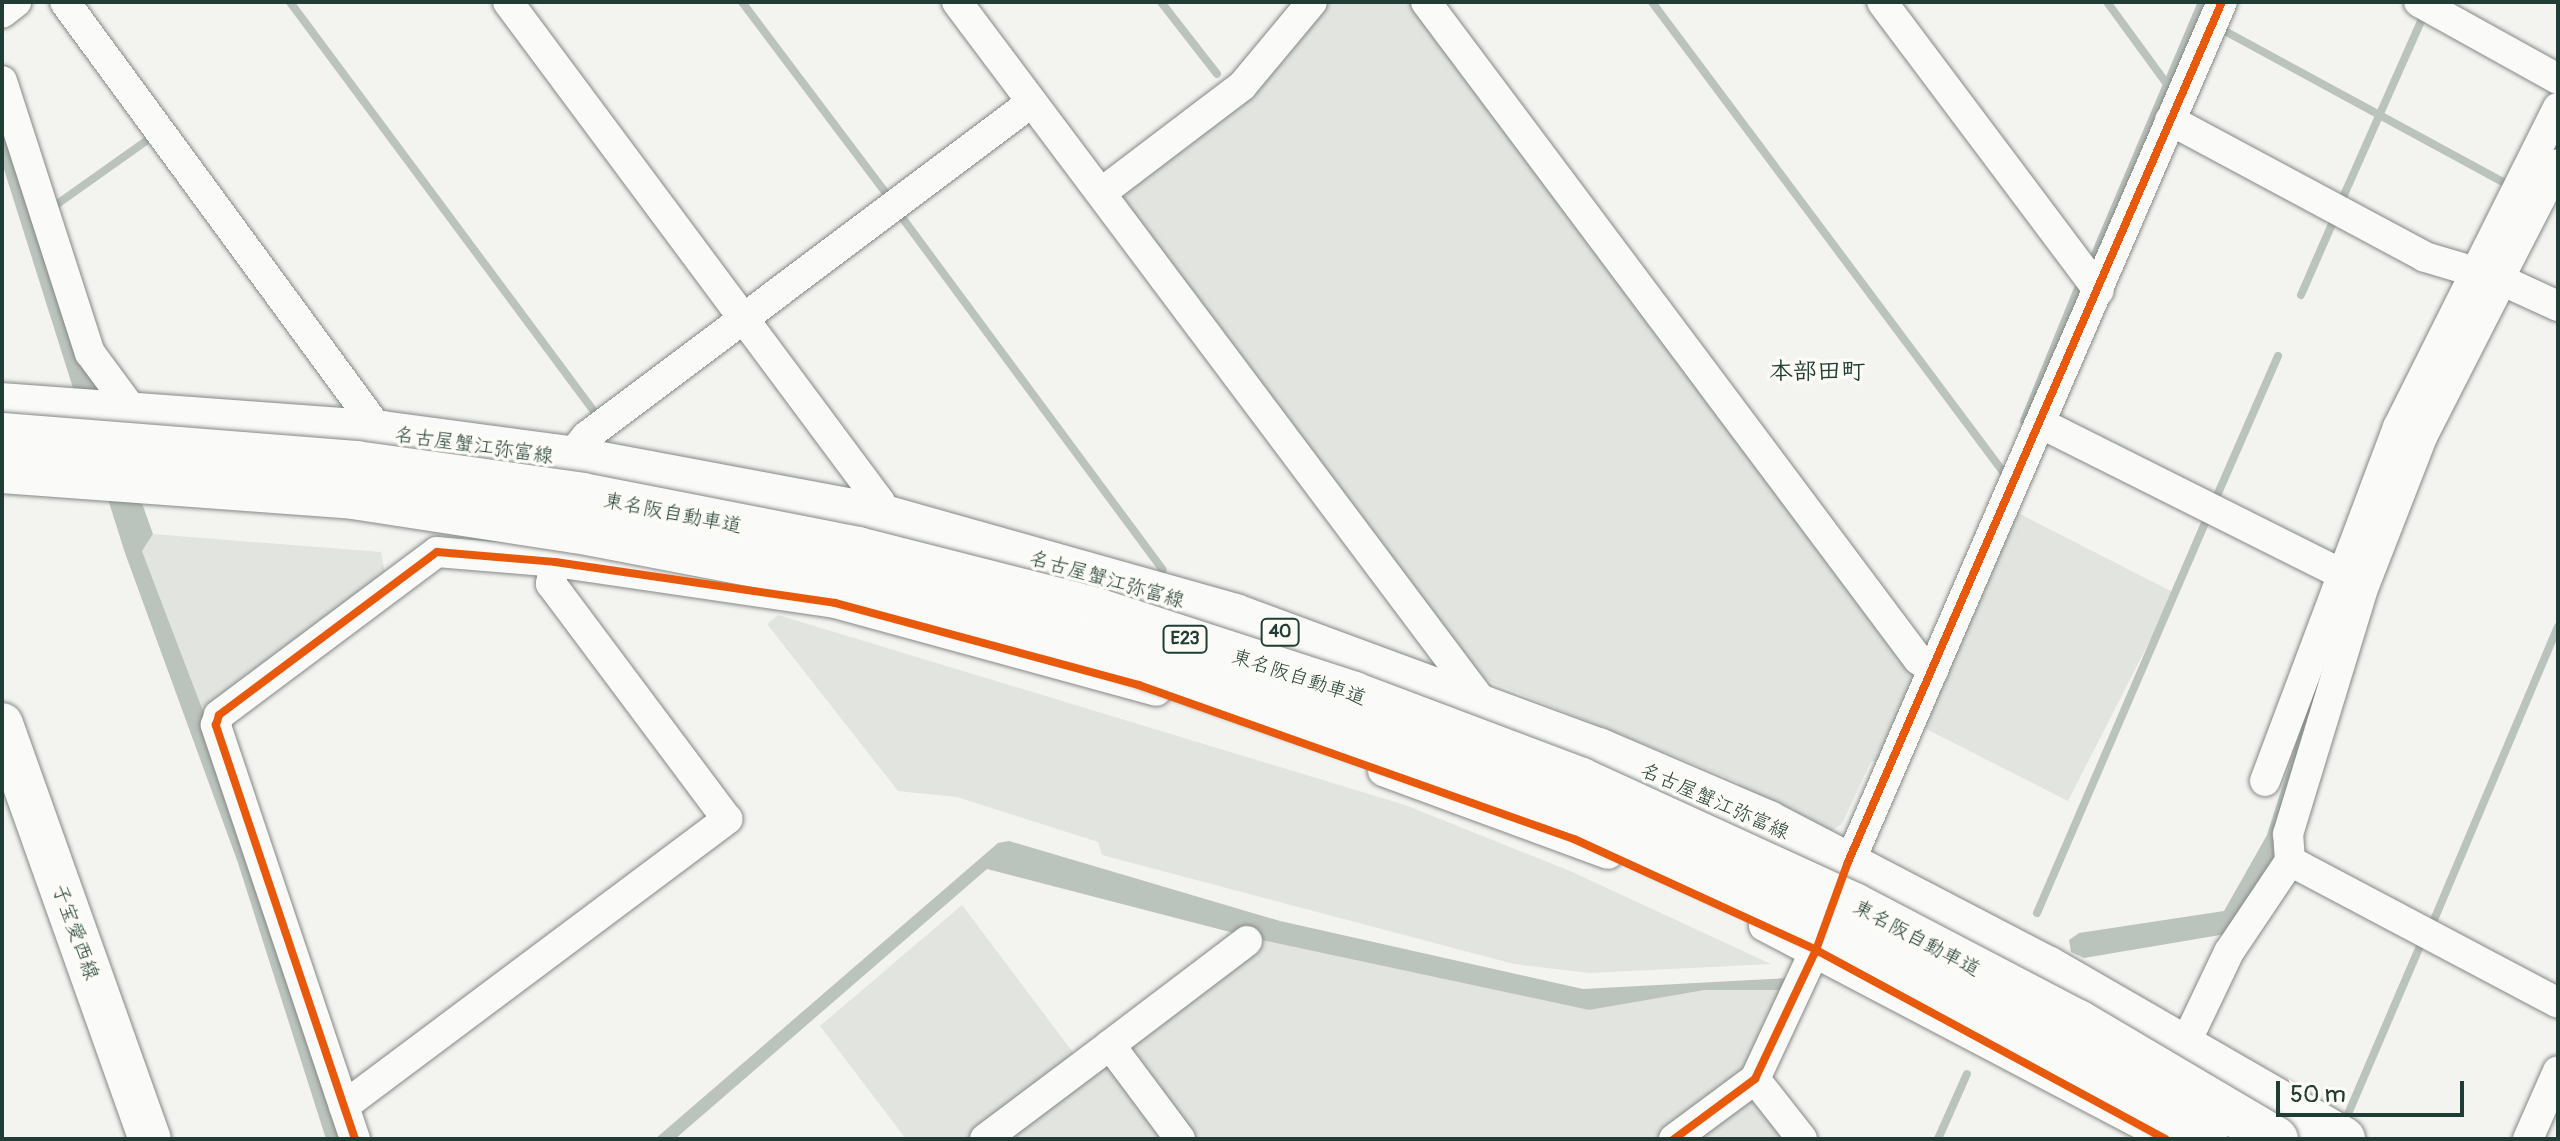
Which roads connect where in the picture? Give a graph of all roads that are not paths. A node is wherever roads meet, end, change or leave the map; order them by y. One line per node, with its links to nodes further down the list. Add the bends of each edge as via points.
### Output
1 (16, 2): 10 (street)
2 (65, 2): 25 (street)
3 (508, 2): 21 (street)
4 (957, 2): 13 (street)
5 (1312, 2): 17 (street, via 1242,86)
6 (1426, 2): 32 (street, via 1918,659)
7 (1882, 2): 19 (street)
8 (2222, 2): 15 (street)
9 (2419, 2): 11 (street)
10 (2, 13)
11 (2558, 79)
12 (2, 81): 23 (street, via 90,353)
13 (1032, 102): 17 (street); 21 (street)
14 (2558, 108): 18 (street)
15 (2170, 120): 18 (street, via 2425,257); 19 (street)
16 (2558, 164): 18 (street)
17 (1101, 193): 33 (street)
18 (2490, 276): 20 (street); 31 (street, via 2423,435)
19 (2099, 291): 24 (street)
20 (2558, 306)
21 (744, 318): 27 (street, via 587,436); 29 (street, via 880,502)
22 (2, 405): 23 (main road, 名古屋蟹江弥富線 / 40)
23 (128, 410): 25 (main road, 名古屋蟹江弥富線 / 40)
24 (2042, 424): 31 (street); 32 (street)
25 (381, 433): 27 (main road, 名古屋蟹江弥富線 / 40)
26 (2, 435): 54 (main road, 東名阪自動車道 / E23, bridge, via 356,463 583,495 858,549 1090,608 1354,694 1581,780 1854,905 2078,1022)
27 (569, 458): 29 (main road, 名古屋蟹江弥富線 / 40)
28 (2, 471): 53 (main road, 東名阪自動車道 / E23, bridge, via 353,497 576,531 848,583 1082,644 1570,813 1841,937 2062,1054)
29 (880, 516): 33 (main road, 名古屋蟹江弥富線 / 40, via 1235,616)
30 (555, 562): 39 (street, via 835,603 1139,685 1574,839); 45 (street, via 551,584 727,819); 45 (street, via 437,552 219,715 216,725)
31 (2352, 580): 35 (street); 36 (street, via 2288,834)
32 (1933, 670): 37 (street)
33 (1489, 711): 37 (main road, 名古屋蟹江弥富線 / 40, via 1598,750)
34 (2, 724): 47 (main road, 子宝愛西線)
35 (2265, 781)
36 (2290, 861): 40 (street); 41 (street, via 2229,952)
37 (1848, 862): 39 (street); 41 (main road, 名古屋蟹江弥富線 / 40)
38 (1247, 941): 42 (street)
39 (1816, 950): 44 (street); 46 (street)
40 (2558, 1003)
41 (2185, 1044): 46 (street); 55 (main road, 名古屋蟹江弥富線 / 40)
42 (1110, 1045): 49 (street); 50 (street)
43 (2558, 1071): 56 (street)
44 (1755, 1079): 51 (street); 52 (street)
45 (344, 1106): 48 (street)
46 (2153, 1135)
47 (150, 1139)
48 (355, 1139)
49 (985, 1139)
50 (1180, 1139)
51 (1674, 1139)
52 (1802, 1139)
53 (2206, 1139)
54 (2276, 1139)
55 (2343, 1139)
56 (2528, 1139)

